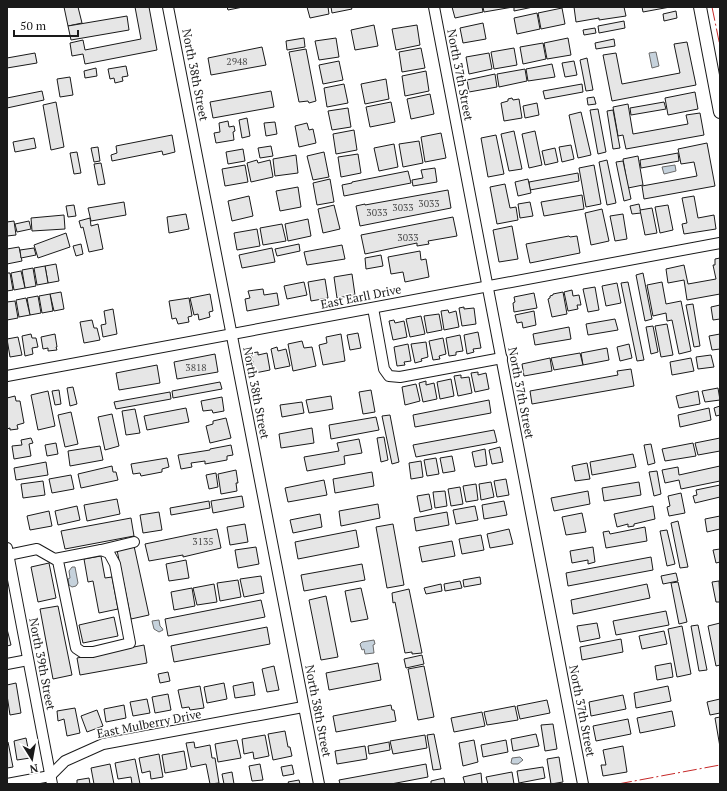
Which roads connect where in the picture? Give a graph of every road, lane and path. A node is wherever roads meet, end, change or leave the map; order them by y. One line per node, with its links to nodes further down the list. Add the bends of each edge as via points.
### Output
1 (168, 7): 8 (street, North 38th Street)
2 (434, 7): 6 (street, North 37th Street)
3 (700, 7): 4 (main road)
4 (720, 112)
5 (720, 243): 6 (street, East Earll Drive)
6 (488, 285): 7 (street, East Earll Drive); 9 (street, North 37th Street)
7 (373, 308): 8 (street, East Earll Drive); 9 (street, via 384,369 389,376 400,377)
8 (232, 335): 10 (street, East Earll Drive); 17 (street, North 38th Street)
9 (502, 358): 21 (street, North 37th Street)
10 (7, 376)
11 (134, 542): 12 (street)
12 (101, 550): 14 (street); 14 (street, via 109,553 115,564 130,643 93,652 82,652 76,648 58,561)
13 (8, 555): 14 (street, via 37,549); 15 (street, North 39th Street)
14 (55, 559)
15 (28, 660): 16 (street); 18 (street, North 39th Street)
16 (7, 664)
17 (304, 707): 18 (street, East Mulberry Drive, via 103,744 65,761); 20 (street, North 38th Street)
18 (51, 780): 19 (street)
19 (7, 784)
20 (319, 784)
21 (583, 784)

